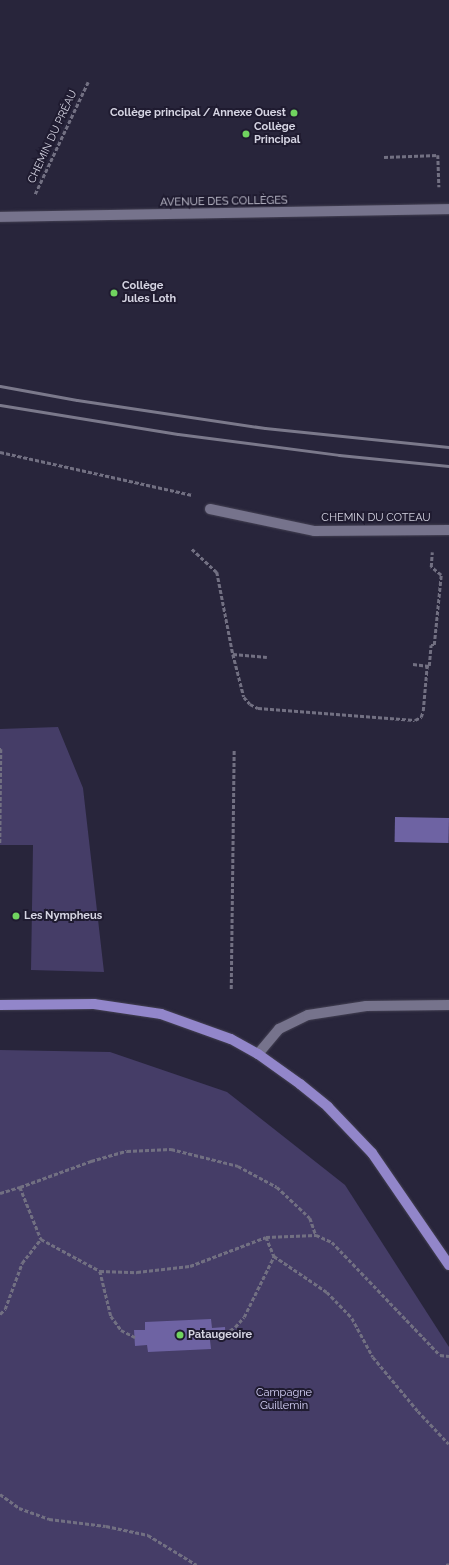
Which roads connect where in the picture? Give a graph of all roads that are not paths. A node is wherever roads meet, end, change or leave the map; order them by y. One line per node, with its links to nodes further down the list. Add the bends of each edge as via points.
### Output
1 (445, 209): 2 (street, AVENUE DES COLLÈGES)
2 (0, 217)
3 (210, 509): 4 (street, CHEMIN DU COTEAU, via 314,531)
4 (449, 530)
5 (0, 1004): 7 (main road, via 94,1004 161,1014 231,1039)
6 (449, 1005): 7 (street, via 366,1006 308,1015 279,1029)
7 (258, 1054): 8 (main road, via 328,1106 372,1152)
8 (449, 1265)

